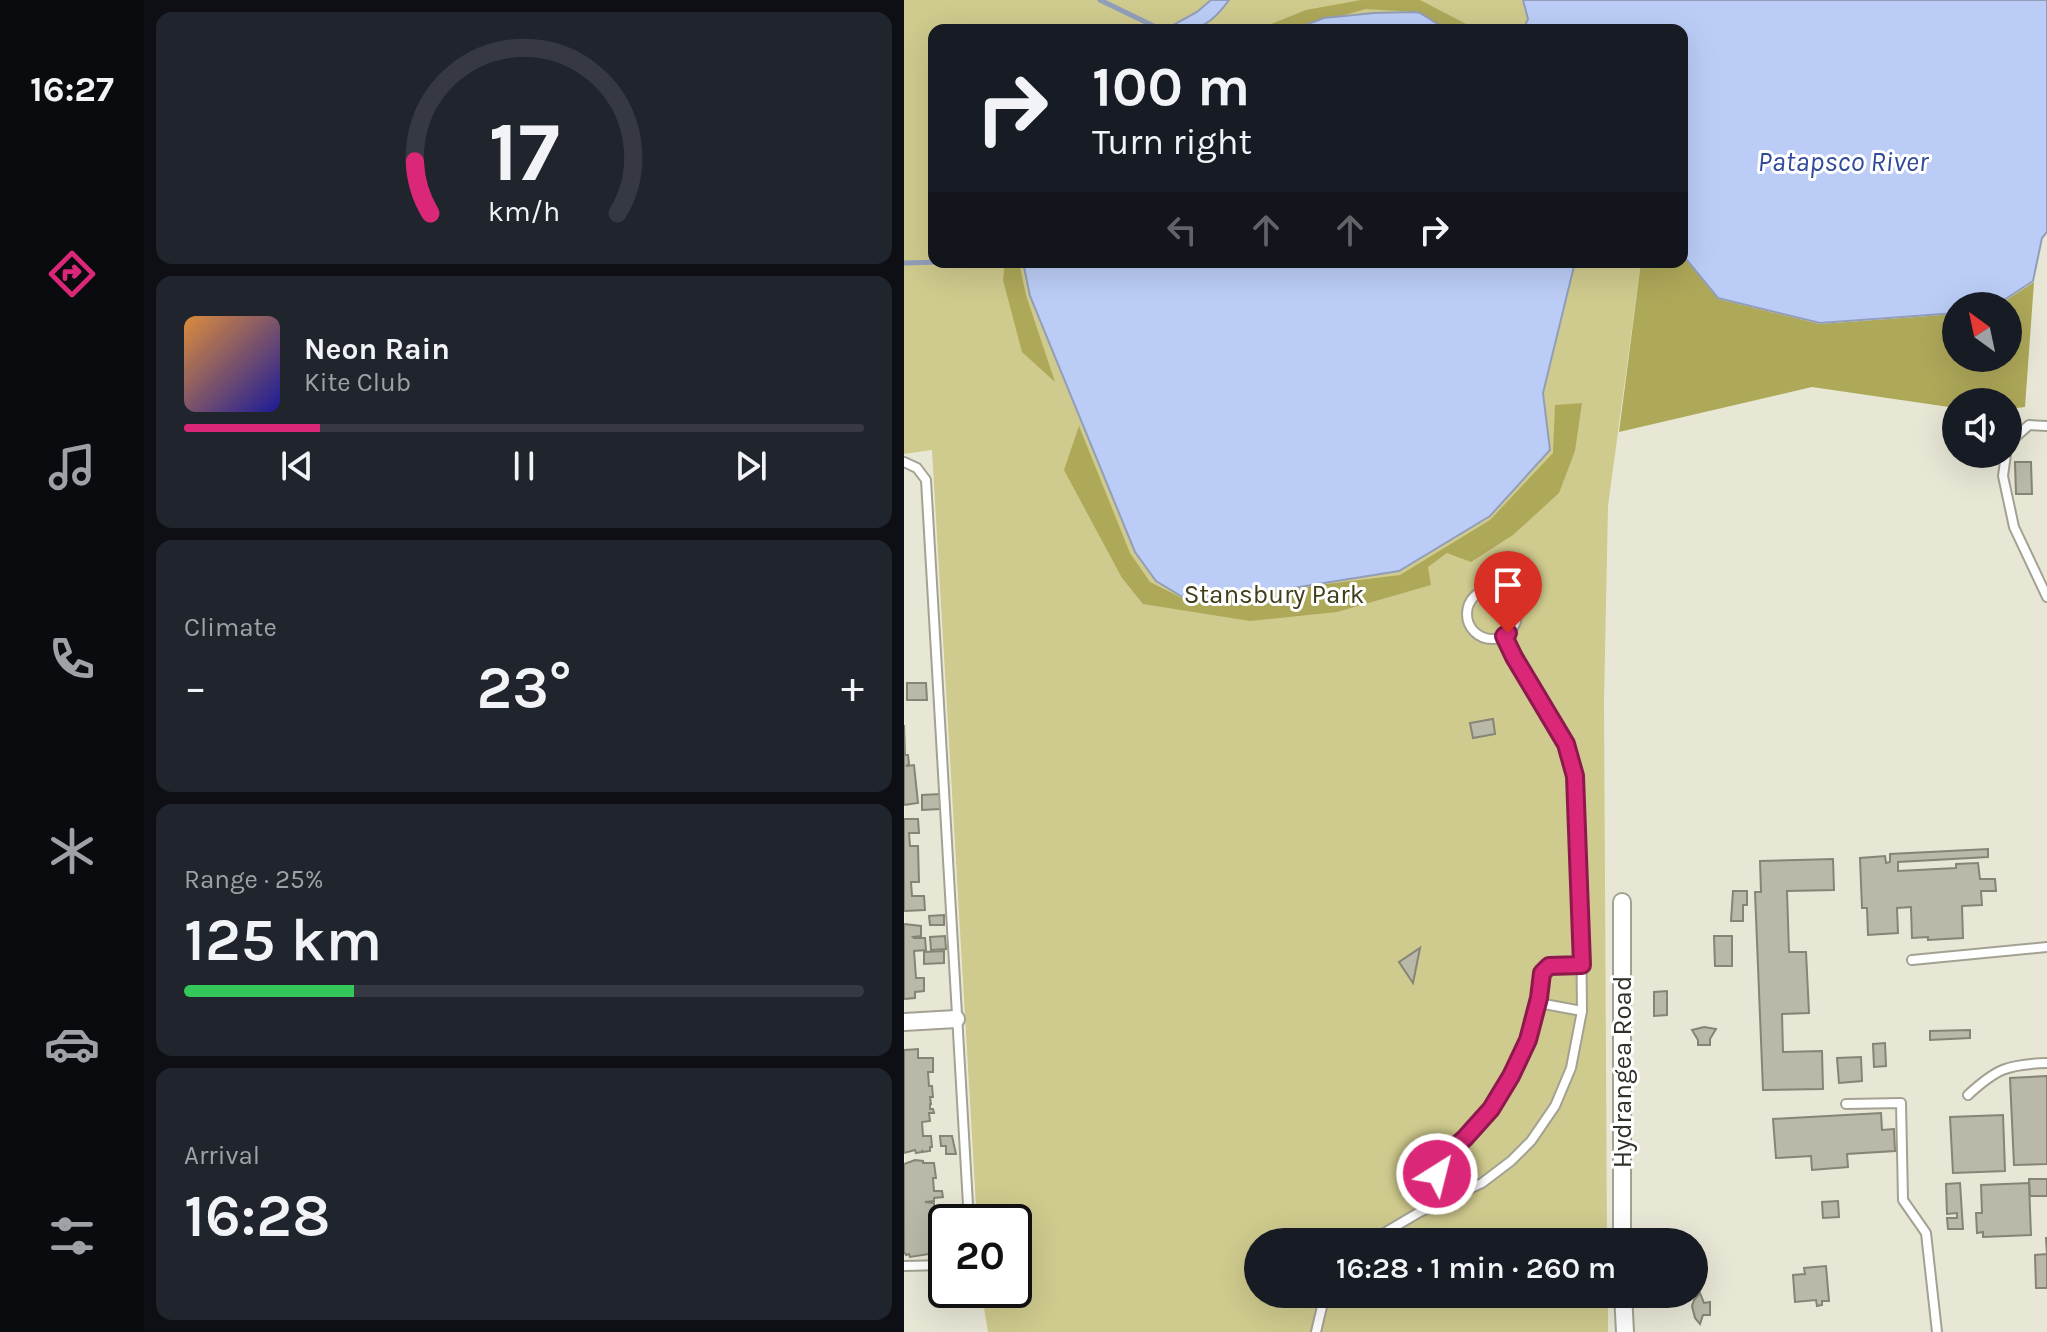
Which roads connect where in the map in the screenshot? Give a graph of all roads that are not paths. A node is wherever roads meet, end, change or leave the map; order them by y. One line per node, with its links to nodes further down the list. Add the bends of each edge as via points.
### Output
1 (2047, 426): 2 (lane, via 2029,425)
2 (2022, 431)
3 (904, 462): 13 (lane, via 926,480)
4 (2004, 468): 5 (lane, via 2014,527)
5 (2047, 597)
6 (1504, 636): 6 (lane, via 1515,624 1515,603 1498,589 1482,590 1470,601 1468,622 1483,638); 10 (lane, via 1566,744 1575,776)
7 (1622, 902): 21 (street, Hydrangea Road)
8 (2047, 947): 9 (lane)
9 (1912, 960)
10 (1582, 965): 11 (lane, via 1549,966 1542,973); 12 (lane)
11 (1539, 998): 12 (lane, via 1544,1004); 18 (lane, via 1528,1040 1501,1093 1439,1166)
12 (1582, 1011): 18 (lane, via 1571,1068 1555,1106 1531,1141 1482,1183)
13 (956, 1019): 14 (street); 19 (lane)
14 (904, 1022)
15 (2047, 1063): 16 (lane, via 2006,1068)
16 (1968, 1095)
17 (1846, 1104): 28 (lane, via 1901,1103 1903,1200 1926,1233)
18 (1444, 1200): 20 (lane)
19 (968, 1204)
20 (1394, 1228)
21 (1622, 1228)
22 (928, 1265): 23 (lane)
23 (904, 1266)
24 (1322, 1308): 26 (lane)
25 (1624, 1308): 27 (street)
26 (1316, 1332)
27 (1625, 1332)
28 (1937, 1332)

